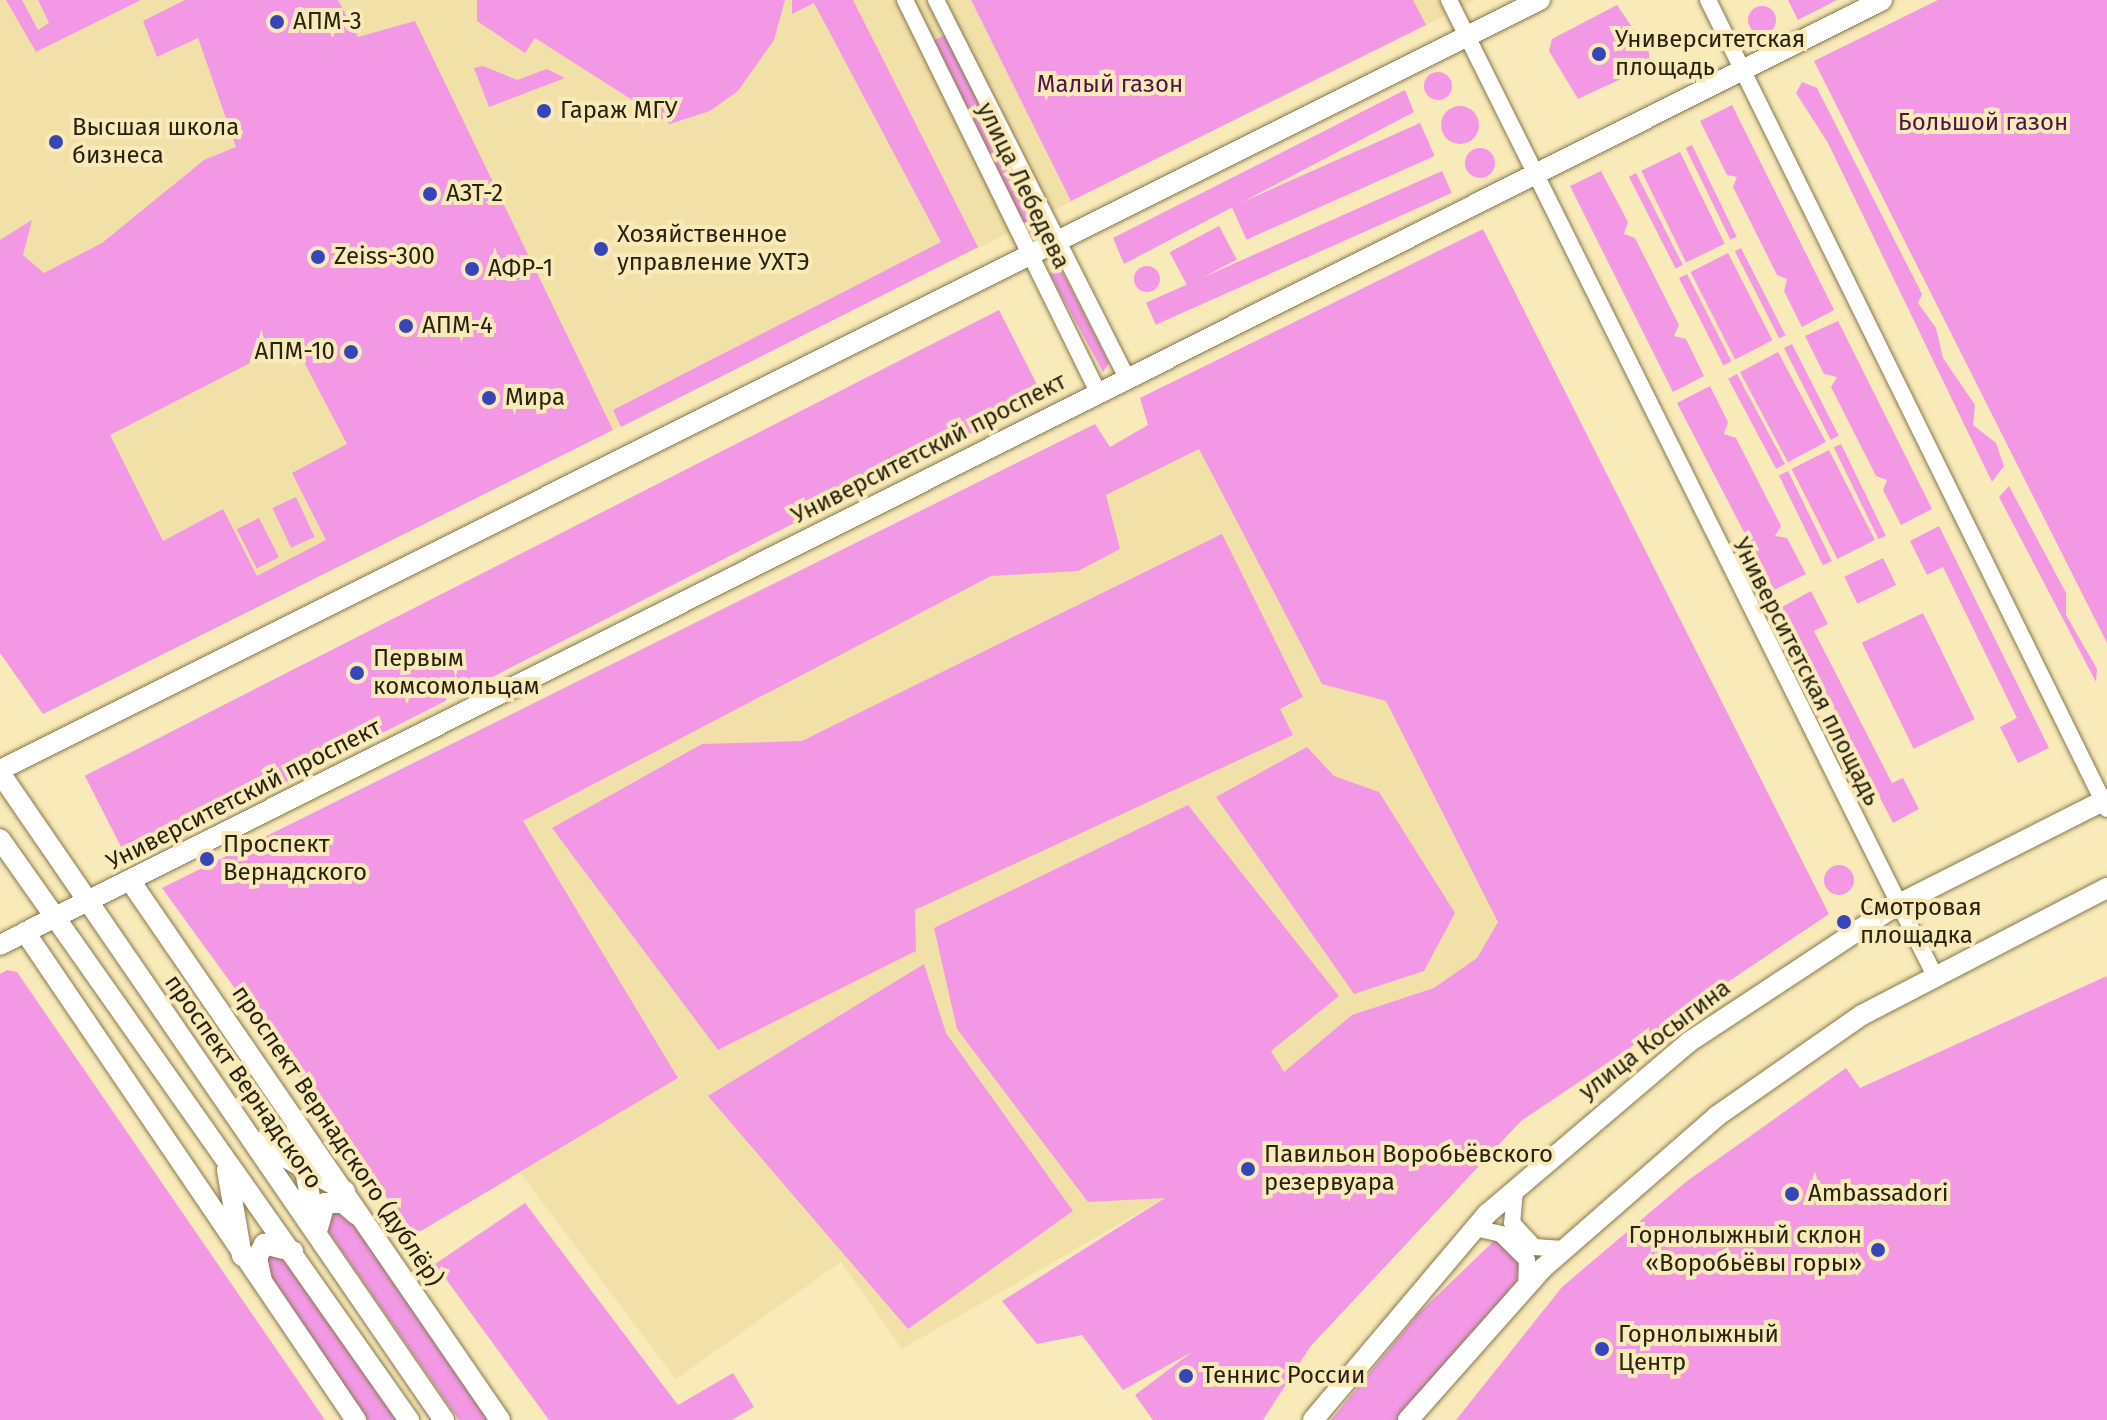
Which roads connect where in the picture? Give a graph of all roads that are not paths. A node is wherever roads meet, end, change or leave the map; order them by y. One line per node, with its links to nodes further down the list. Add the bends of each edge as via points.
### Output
1 (905, 0): 8 (street, улица Лебедева)
2 (936, 0): 7 (street, улица Лебедева)
3 (1449, 0): 9 (street, Университетская площадь)
4 (1540, 0): 9 (main road)
5 (1708, 0): 10 (street)
6 (1882, 0): 10 (main road, Университетский проспект)
7 (945, 17): 8 (street, via 928,13); 12 (street, улица Лебедева)
8 (919, 28): 13 (street, улица Лебедева)
9 (1467, 36): 11 (street, Университетская площадь); 12 (main road)
10 (1741, 68): 11 (main road, Университетский проспект); 17 (street)
11 (1534, 173): 14 (main road, Университетский проспект); 22 (street, Университетская площадь)
12 (1055, 242): 13 (main road); 14 (street, улица Лебедева)
13 (1029, 254): 15 (street, улица Лебедева); 16 (main road)
14 (1127, 378): 15 (main road, Университетский проспект)
15 (1098, 393): 19 (main road, Университетский проспект)
16 (0, 772): 21 (main road, проспект Вернадского)
17 (2106, 803): 22 (main road, улица Косыгина)
18 (0, 839): 23 (main road)
19 (131, 882): 21 (main road, Университетский проспект); 29 (main road, проспект Вернадского (дублёр))
20 (2104, 886): 26 (main road)
21 (88, 903): 23 (main road, Университетский проспект); 30 (main road, проспект Вернадского)
22 (1897, 905): 26 (street, Университетская площадь); 33 (main road, улица Косыгина, via 1689,1042)
23 (55, 917): 24 (main road, Университетский проспект); 28 (main road)
24 (25, 932): 25 (main road, Университетский проспект); 27 (main road)
25 (0, 945)
26 (1935, 976): 38 (main road, via 1862,1015 1717,1116)
27 (106, 1046): 28 (main road); 40 (main road)
28 (156, 1059): 31 (main road)
29 (295, 1118): 32 (main road); 34 (main road, проспект Вернадского (дублёр))
30 (241, 1126): 32 (main road); 37 (main road, проспект Вернадского)
31 (218, 1148): 39 (main road); 40 (main road, via 236,1198)
32 (305, 1172): 34 (main road); 37 (main road)
33 (1515, 1188): 36 (main road, улица Косыгина); 38 (street, via 1512,1223 1534,1247)
34 (350, 1195): 35 (main road, проспект Вернадского (дублёр))
35 (364, 1222): 37 (main road, via 343,1203 325,1203); 46 (main road, проспект Вернадского (дублёр))
36 (1475, 1228): 41 (street, via 1501,1234 1527,1260); 47 (main road, улица Косыгина)
37 (320, 1240): 45 (main road, проспект Вернадского)
38 (1563, 1249): 41 (main road)
39 (293, 1251): 42 (main road, via 272,1243 259,1250); 44 (main road)
40 (242, 1260): 42 (main road)
41 (1526, 1286): 48 (main road)
42 (264, 1288): 43 (main road)
43 (356, 1420)
44 (409, 1420)
45 (444, 1420)
46 (500, 1420)
47 (1313, 1420)
48 (1408, 1420)

